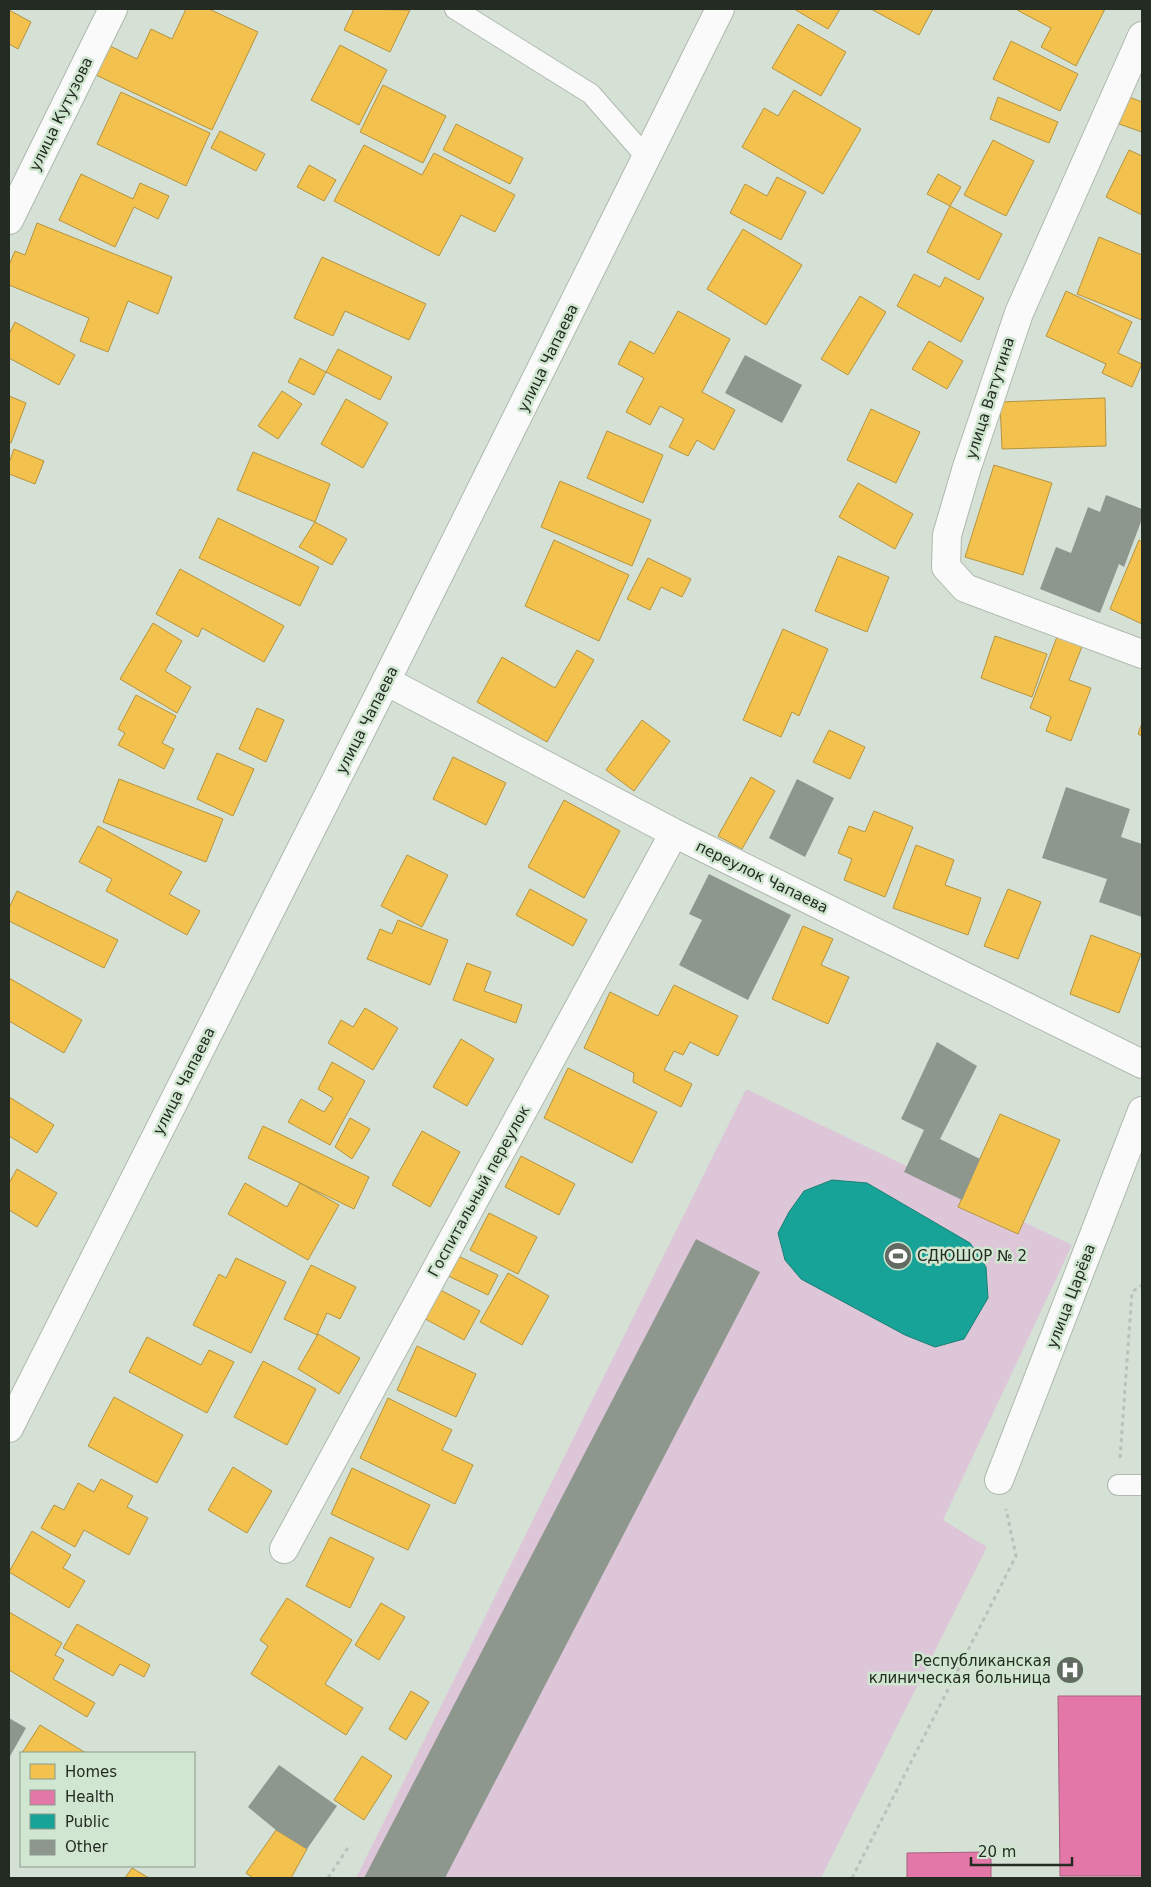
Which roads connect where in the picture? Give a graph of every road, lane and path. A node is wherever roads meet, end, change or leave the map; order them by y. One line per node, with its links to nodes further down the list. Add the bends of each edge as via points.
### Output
1 (113, 9): 6 (street, улица Кутузова)
2 (456, 9): 5 (lane, via 591,94)
3 (720, 9): 5 (street, улица Чапаева)
4 (1142, 36): 7 (street, улица Ватутина, via 1019,313 947,535 946,568 965,588)
5 (647, 158): 8 (street, улица Чапаева)
6 (9, 220)
7 (1142, 654)
8 (386, 682): 9 (street, переулок Чапаева); 13 (street, улица Чапаева)
9 (674, 833): 10 (street, переулок Чапаева); 17 (street, Госпитальный переулок)
10 (1142, 1064)
11 (1142, 1112): 14 (street, улица Царёва)
12 (1142, 1285): 15 (path, via 1132,1292)
13 (9, 1428)
14 (999, 1480): 20 (path, via 1016,1556)
15 (1118, 1485): 16 (lane)
16 (1142, 1485)
17 (284, 1550)
18 (349, 1846): 19 (path)
19 (328, 1878)
20 (852, 1878)

